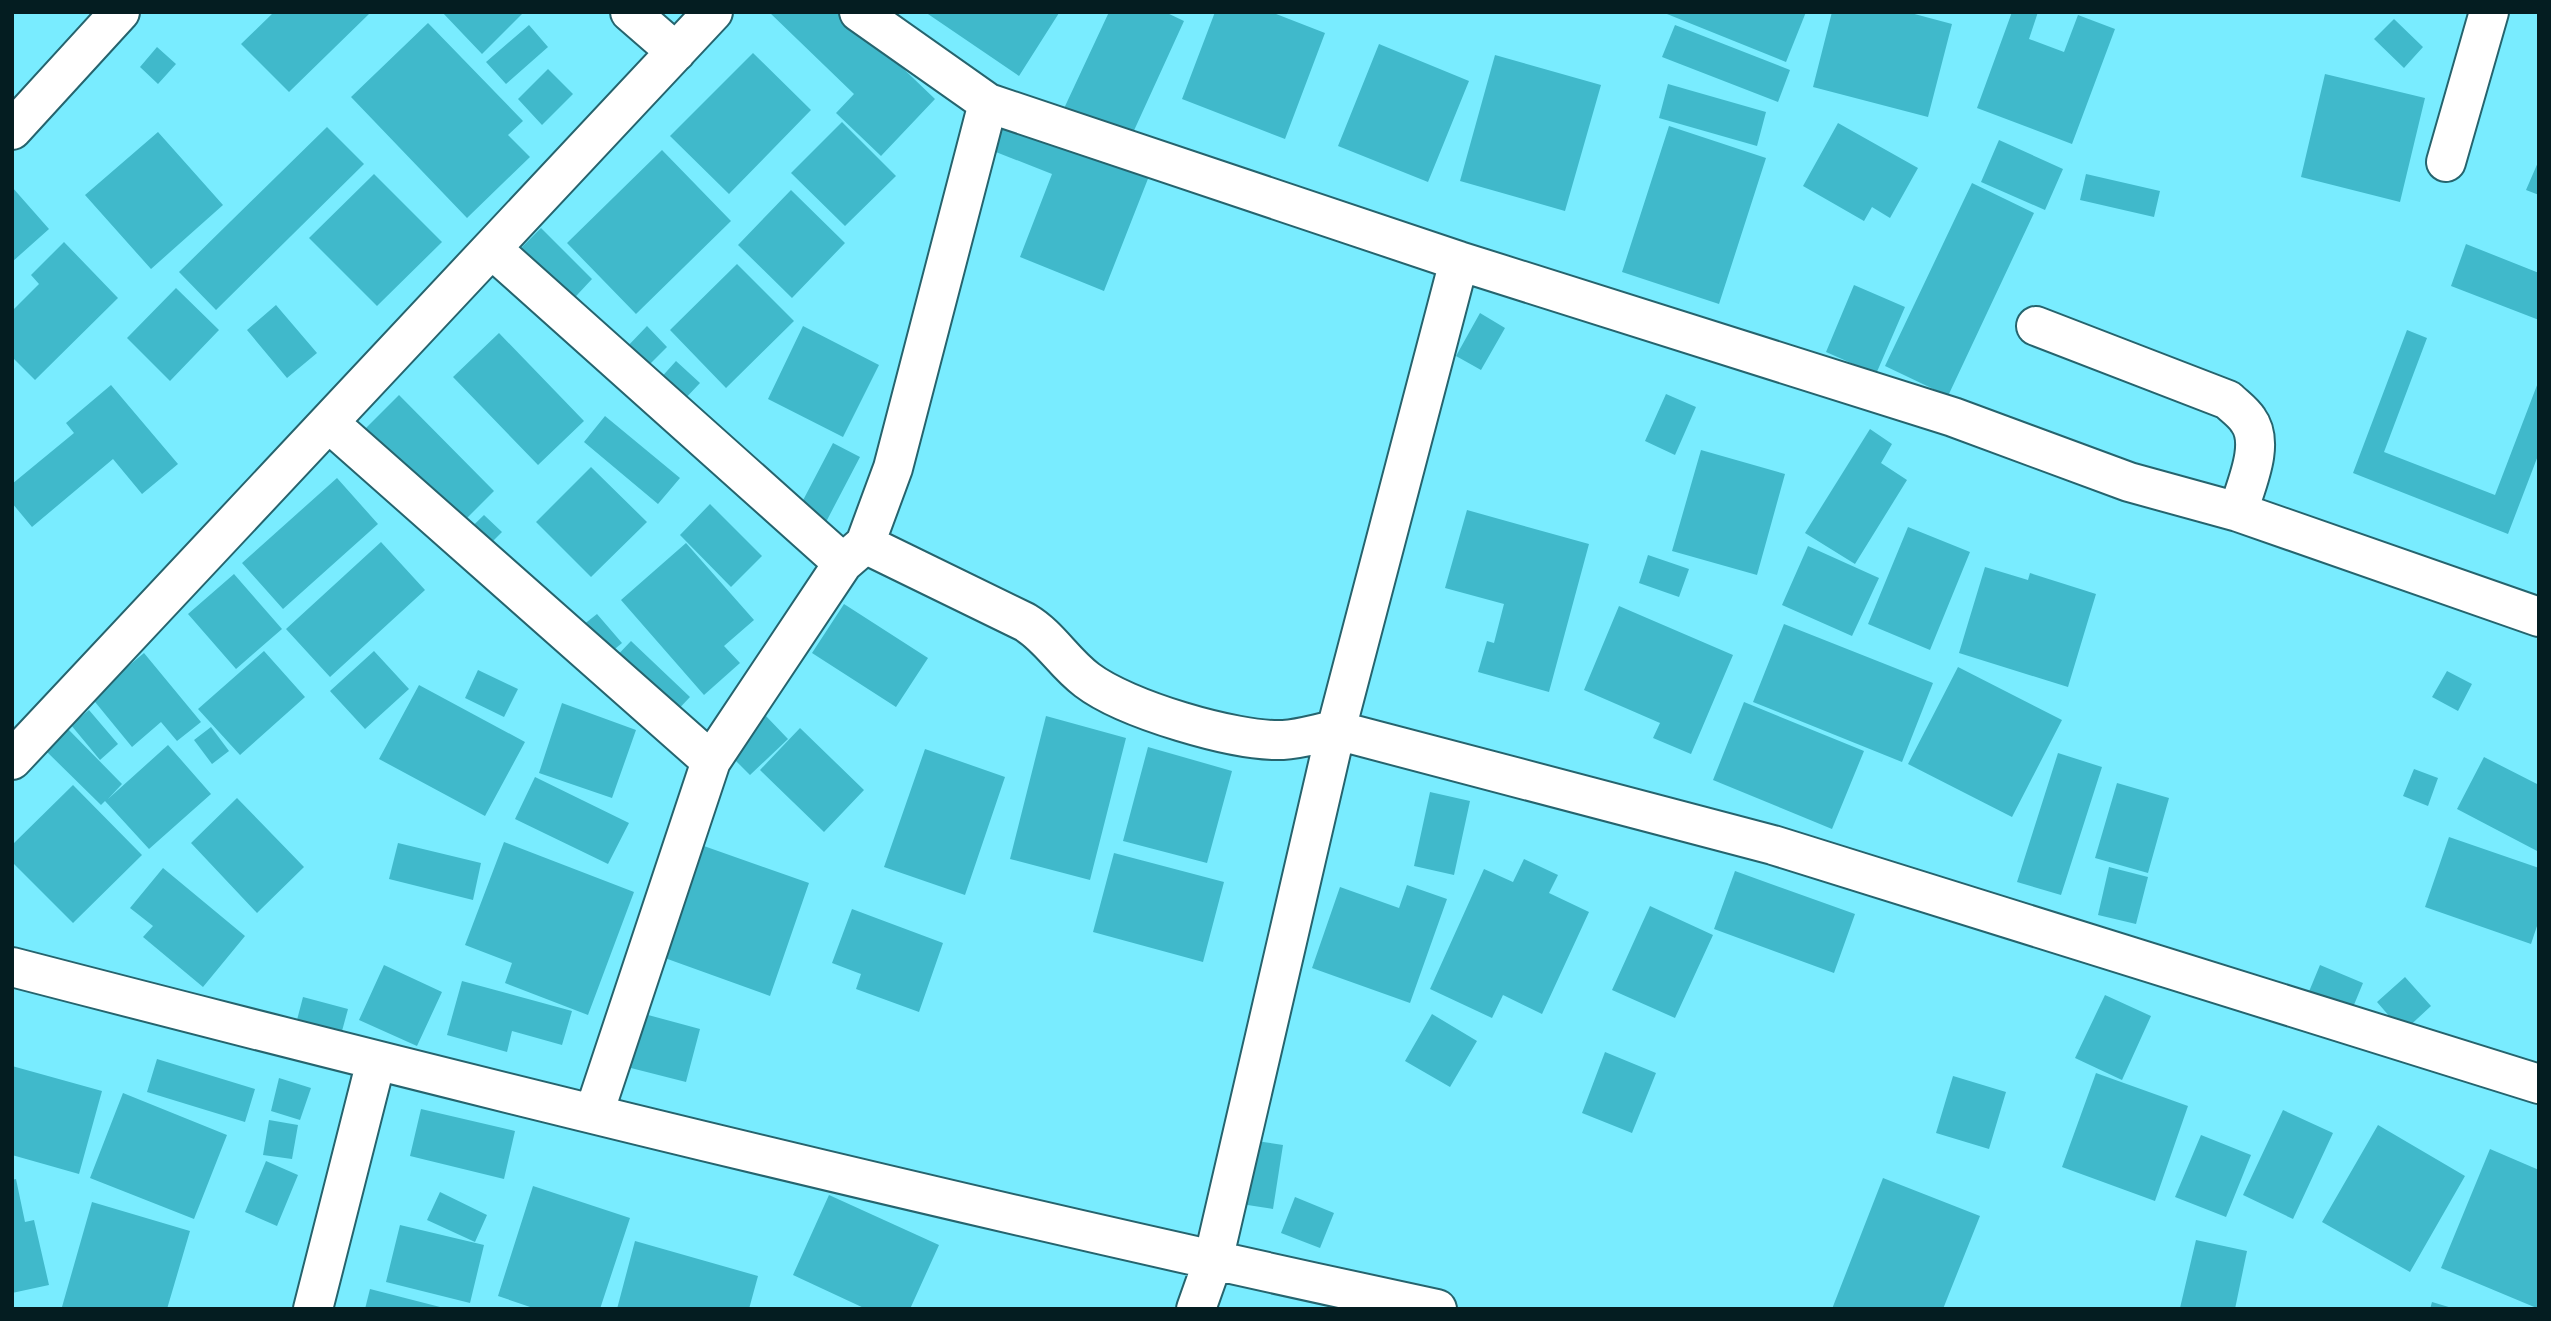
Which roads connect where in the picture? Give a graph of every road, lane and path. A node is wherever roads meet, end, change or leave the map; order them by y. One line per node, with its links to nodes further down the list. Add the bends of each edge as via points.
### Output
1 (120, 12): 8 (street)
2 (630, 12): 6 (street)
3 (713, 12): 6 (street)
4 (859, 12): 7 (street)
5 (2489, 12): 9 (street)
6 (676, 52): 10 (street)
7 (988, 103): 11 (street); 15 (street, via 893,468)
8 (12, 130)
9 (2446, 162)
10 (492, 249): 13 (street); 15 (street)
11 (1459, 261): 14 (street, via 1953,417 2129,482); 17 (street)
12 (2036, 326): 14 (street, via 2228,400 2249,420 2255,437)
13 (329, 423): 18 (street); 19 (street)
14 (2238, 512): 16 (street)
15 (854, 554): 17 (street, via 1025,622 1045,634 1089,681 1130,705 1243,737 1284,740); 19 (street)
16 (2539, 617)
17 (1336, 730): 22 (street, via 1773,845); 24 (street)
18 (12, 760)
19 (711, 761): 23 (street)
20 (12, 967): 21 (street)
21 (376, 1061): 23 (street); 25 (street)
22 (2539, 1084)
23 (594, 1113): 24 (street)
24 (1213, 1261): 26 (street); 27 (street)
25 (313, 1309)
26 (1196, 1309)
27 (1437, 1309)

